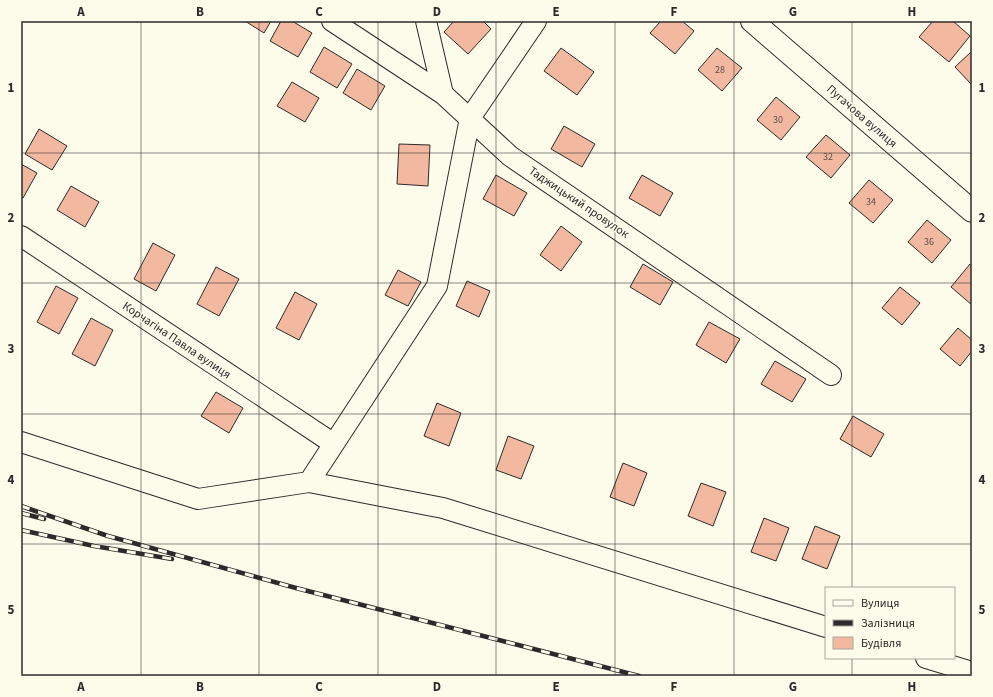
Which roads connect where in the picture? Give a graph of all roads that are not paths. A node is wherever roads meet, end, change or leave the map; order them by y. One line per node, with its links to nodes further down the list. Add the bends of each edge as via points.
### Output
1 (332, 21): 5 (street, Таджицький провулок)
2 (426, 21): 5 (street)
3 (536, 21): 6 (street)
4 (752, 21): 7 (street, Пугачова вулиця)
5 (443, 94): 6 (street, Таджицький провулок)
6 (470, 118): 9 (street, Таджицький провулок, via 510,156); 11 (street, via 437,286)
7 (972, 211)
8 (21, 236): 11 (street, Корчагіна Павла вулиця)
9 (831, 375)
10 (21, 442): 12 (street, via 198,499)
11 (334, 444): 12 (street)
12 (309, 482): 13 (street, via 443,508)
13 (825, 627)
14 (929, 659): 15 (street)
15 (972, 672)

